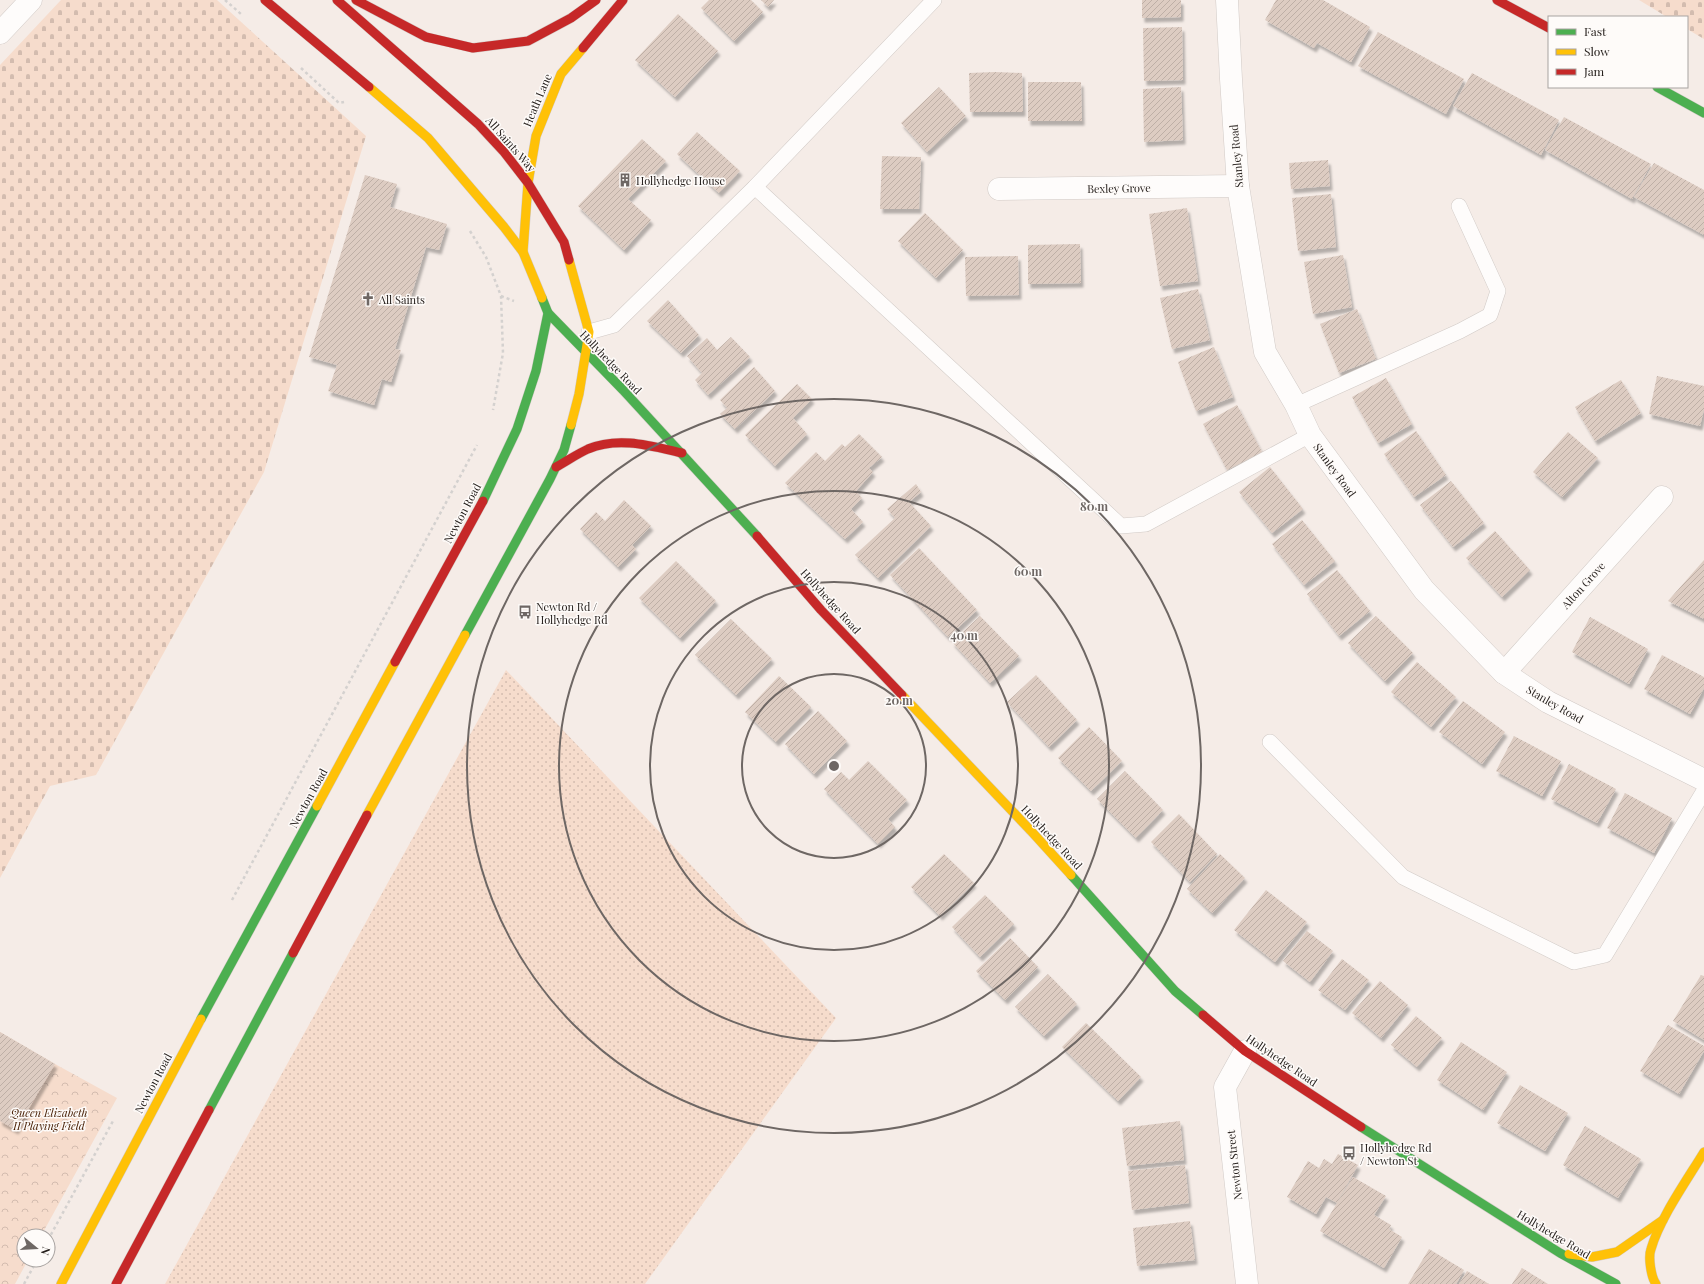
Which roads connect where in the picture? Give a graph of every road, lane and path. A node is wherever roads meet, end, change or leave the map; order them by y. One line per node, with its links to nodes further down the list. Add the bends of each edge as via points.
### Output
1 (31, 0): 13 (street)
2 (225, 0): 11 (path)
3 (265, 0): 24 (main road, via 418,128)
4 (337, 0): 18 (main road, All Saints Way, via 478,124)
5 (356, 0): 6 (main road, via 426,37 473,48 528,41 571,18)
6 (596, 0)
7 (623, 0): 18 (main road, Heath Lane, via 561,74 536,136)
8 (934, 0): 20 (lane)
9 (1227, 0): 19 (street, Stanley Road)
10 (1497, 0): 12 (main road)
11 (242, 15)
12 (1548, 27)
13 (0, 33)
14 (300, 67): 16 (path, via 339,103)
15 (1659, 88): 17 (main road)
16 (347, 102)
17 (1704, 113)
18 (528, 183): 24 (main road, Heath Lane); 26 (main road, All Saints Way, via 564,242)
19 (1238, 186): 21 (street, Bexley Grove); 28 (street, Stanley Road, via 1265,352)
20 (755, 187): 26 (lane, via 614,325); 30 (lane, via 1121,526 1146,524)
21 (999, 189)
22 (1459, 206): 28 (lane, via 1498,291 1490,315)
23 (465, 224): 29 (path, via 486,257 501,296 503,353)
24 (523, 252): 25 (main road)
25 (548, 313): 27 (main road, Hollyhedge Road); 48 (main road, Newton Road, via 536,371 520,421 487,493 179,1060)
26 (589, 332): 27 (main road, All Saints Way)
27 (586, 354): 32 (main road, Hollyhedge Road); 33 (main road, via 579,394 564,450)
28 (1296, 405): 30 (street, Stanley Road)
29 (493, 412)
30 (1310, 435): 35 (street, Stanley Road, via 1424,590)
31 (480, 440): 39 (path)
32 (682, 453): 33 (main road, via 636,442 619,441 593,448); 40 (main road, Hollyhedge Road, via 821,610 1032,832 1175,991)
33 (556, 468): 49 (main road)
34 (1662, 497): 35 (street, Alton Grove)
35 (1504, 673): 37 (street, Stanley Road, via 1548,702)
36 (1270, 742): 38 (lane, via 1402,877 1574,962 1605,955)
37 (1704, 780)
38 (1704, 791)
39 (230, 904)
40 (1245, 1050): 45 (main road, Hollyhedge Road); 50 (street, Newton Street, via 1225,1087)
41 (117, 1114): 44 (path)
42 (1704, 1152): 43 (main road)
43 (1664, 1220): 45 (main road, via 1617,1252 1592,1257); 52 (main road, via 1650,1250 1652,1278)
44 (55, 1228)
45 (1560, 1253): 51 (main road, Hollyhedge Road)
46 (33, 1268): 47 (path)
47 (24, 1284)
48 (61, 1284)
49 (116, 1284)
50 (1247, 1284)
51 (1616, 1284)
52 (1656, 1284)

